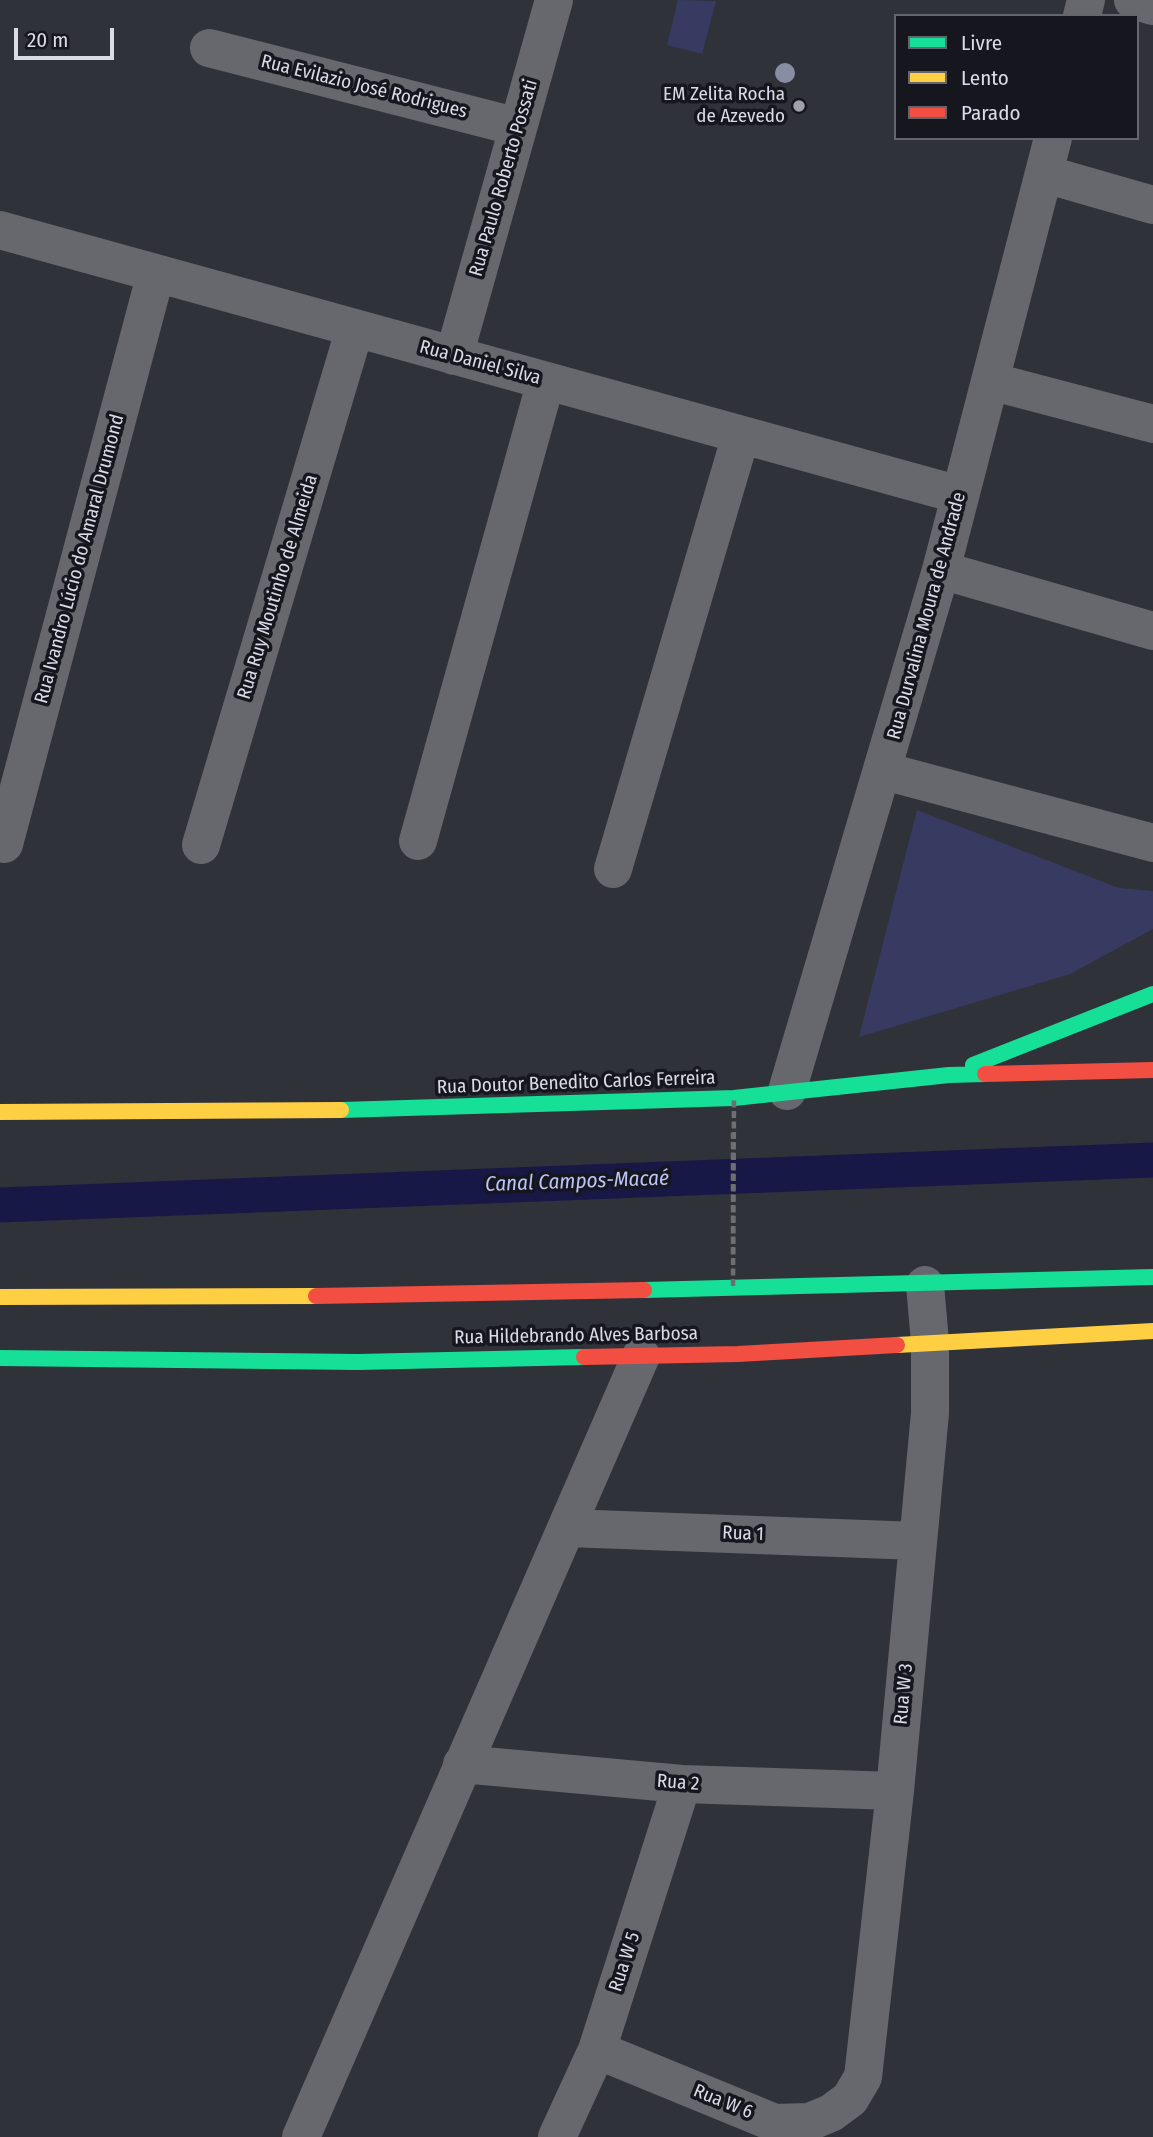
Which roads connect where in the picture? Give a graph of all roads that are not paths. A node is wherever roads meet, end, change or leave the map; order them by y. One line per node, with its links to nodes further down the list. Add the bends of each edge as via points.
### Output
1 (554, 0): 5 (street, Rua Paulo Roberto Possati)
2 (1132, 0): 3 (street)
3 (1153, 6)
4 (209, 48): 5 (street, Rua Evilazio José Rodrigues)
5 (518, 127): 11 (street, Rua Paulo Roberto Possati)
6 (1049, 156): 7 (street); 13 (street, Rua Durvalina Moura de Andrade)
7 (1153, 205)
8 (0, 230): 9 (street, Rua Daniel Silva)
9 (156, 273): 10 (street, Rua Daniel Silva); 22 (street, Rua Ivandro Lúcio do Amaral Drumond)
10 (355, 328): 11 (street, Rua Daniel Silva); 23 (street, Rua Ruy Moutinho de Almeida)
11 (454, 356): 12 (street, Rua Daniel Silva)
12 (546, 381): 15 (street, Rua Daniel Silva); 20 (street)
13 (989, 381): 14 (street); 16 (street, Rua Durvalina Moura de Andrade)
14 (1153, 424)
15 (741, 435): 16 (street, Rua Daniel Silva); 24 (street)
16 (960, 495): 17 (street, Rua Durvalina Moura de Andrade)
17 (941, 570): 18 (street); 19 (street, Rua Durvalina Moura de Andrade)
18 (1153, 631)
19 (884, 771): 21 (street); 28 (street, Rua Durvalina Moura de Andrade)
20 (418, 841)
21 (1153, 843)
22 (4, 844)
23 (201, 845)
24 (613, 869)
25 (1153, 994): 27 (main road)
26 (1153, 1070): 27 (main road, Rua Doutor Benedito Carlos Ferreira)
27 (949, 1074): 28 (main road, Rua Doutor Benedito Carlos Ferreira)
28 (787, 1091): 29 (main road, Rua Doutor Benedito Carlos Ferreira, via 733,1103)
29 (0, 1112)
30 (1153, 1277): 31 (main road)
31 (925, 1285): 32 (main road, via 733,1279 469,1294); 34 (street, Rua W 3)
32 (0, 1297)
33 (1153, 1331): 34 (main road, Rua Hildebrando Alves Barbosa)
34 (930, 1342): 35 (main road, Rua Hildebrando Alves Barbosa); 38 (street, Rua W 3, via 930,1413)
35 (641, 1356): 36 (main road, Rua Hildebrando Alves Barbosa, via 358,1362); 37 (street)
36 (0, 1358)
37 (568, 1528): 38 (street, Rua 1); 39 (street)
38 (918, 1541): 41 (street, Rua W 3)
39 (462, 1764): 40 (street, Rua 2); 44 (street)
40 (682, 1784): 41 (street, Rua 2); 42 (street, Rua W 5)
41 (895, 1791): 43 (street, Rua W 3, via 863,2077)
42 (597, 2050): 43 (street, Rua W 6, via 775,2123 809,2122); 45 (street, Rua W 5)
43 (849, 2099)
44 (301, 2137)
45 (557, 2137)

